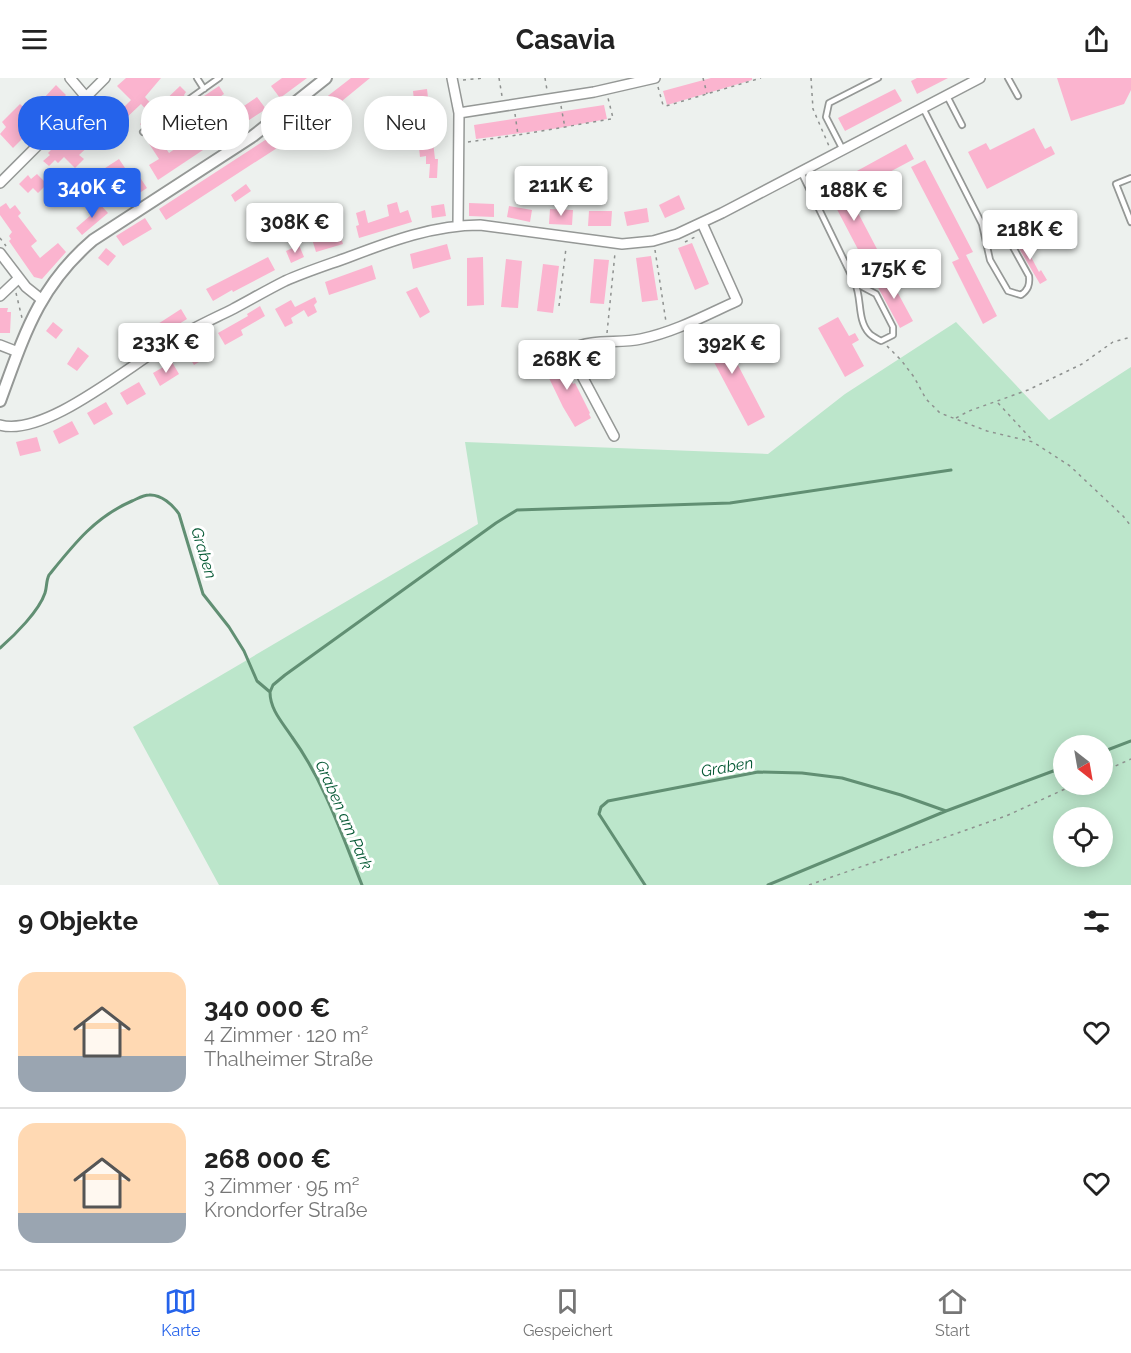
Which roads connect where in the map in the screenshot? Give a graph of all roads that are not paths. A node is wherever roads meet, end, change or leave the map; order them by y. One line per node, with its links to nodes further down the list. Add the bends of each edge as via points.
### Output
1 (70, 78): 12 (street)
2 (105, 78): 13 (street)
3 (197, 78): 11 (lane)
4 (219, 78): 11 (lane)
5 (326, 78): 33 (street, via 253,136 93,240 58,274)
6 (878, 78): 21 (lane, via 829,103 826,117)
7 (980, 78): 15 (street)
8 (1008, 78): 16 (lane)
9 (452, 79): 18 (street)
10 (657, 83): 18 (street)
11 (204, 89): 14 (lane)
12 (85, 96)
13 (87, 96)
14 (194, 96)
15 (946, 96): 17 (street); 19 (lane)
16 (1018, 96)
17 (923, 108): 21 (street); 27 (lane)
18 (459, 113): 28 (street)
19 (962, 125)
20 (33, 150): 24 (street)
21 (843, 150): 22 (street)
22 (801, 172): 26 (street); 31 (lane)
23 (1131, 178): 25 (lane, via 1116,184)
24 (0, 183)
25 (1131, 222)
26 (702, 223): 28 (street, via 639,243 491,226); 38 (street, via 737,301 667,332 642,339 582,344 572,349 574,361)
27 (982, 224): 27 (lane, via 990,260 1008,291 1021,295 1030,284 1029,276 999,225)
28 (458, 226): 37 (street, via 377,246 285,281 178,337 57,413 25,424)
29 (0, 253): 30 (street)
30 (21, 281): 32 (street); 33 (street)
31 (855, 283): 31 (lane, via 868,333 881,341 893,335 893,327 876,294)
32 (0, 296)
33 (41, 299): 35 (street)
34 (0, 345): 35 (street)
35 (18, 352): 36 (street)
36 (0, 401)
37 (0, 425)
38 (614, 436)

